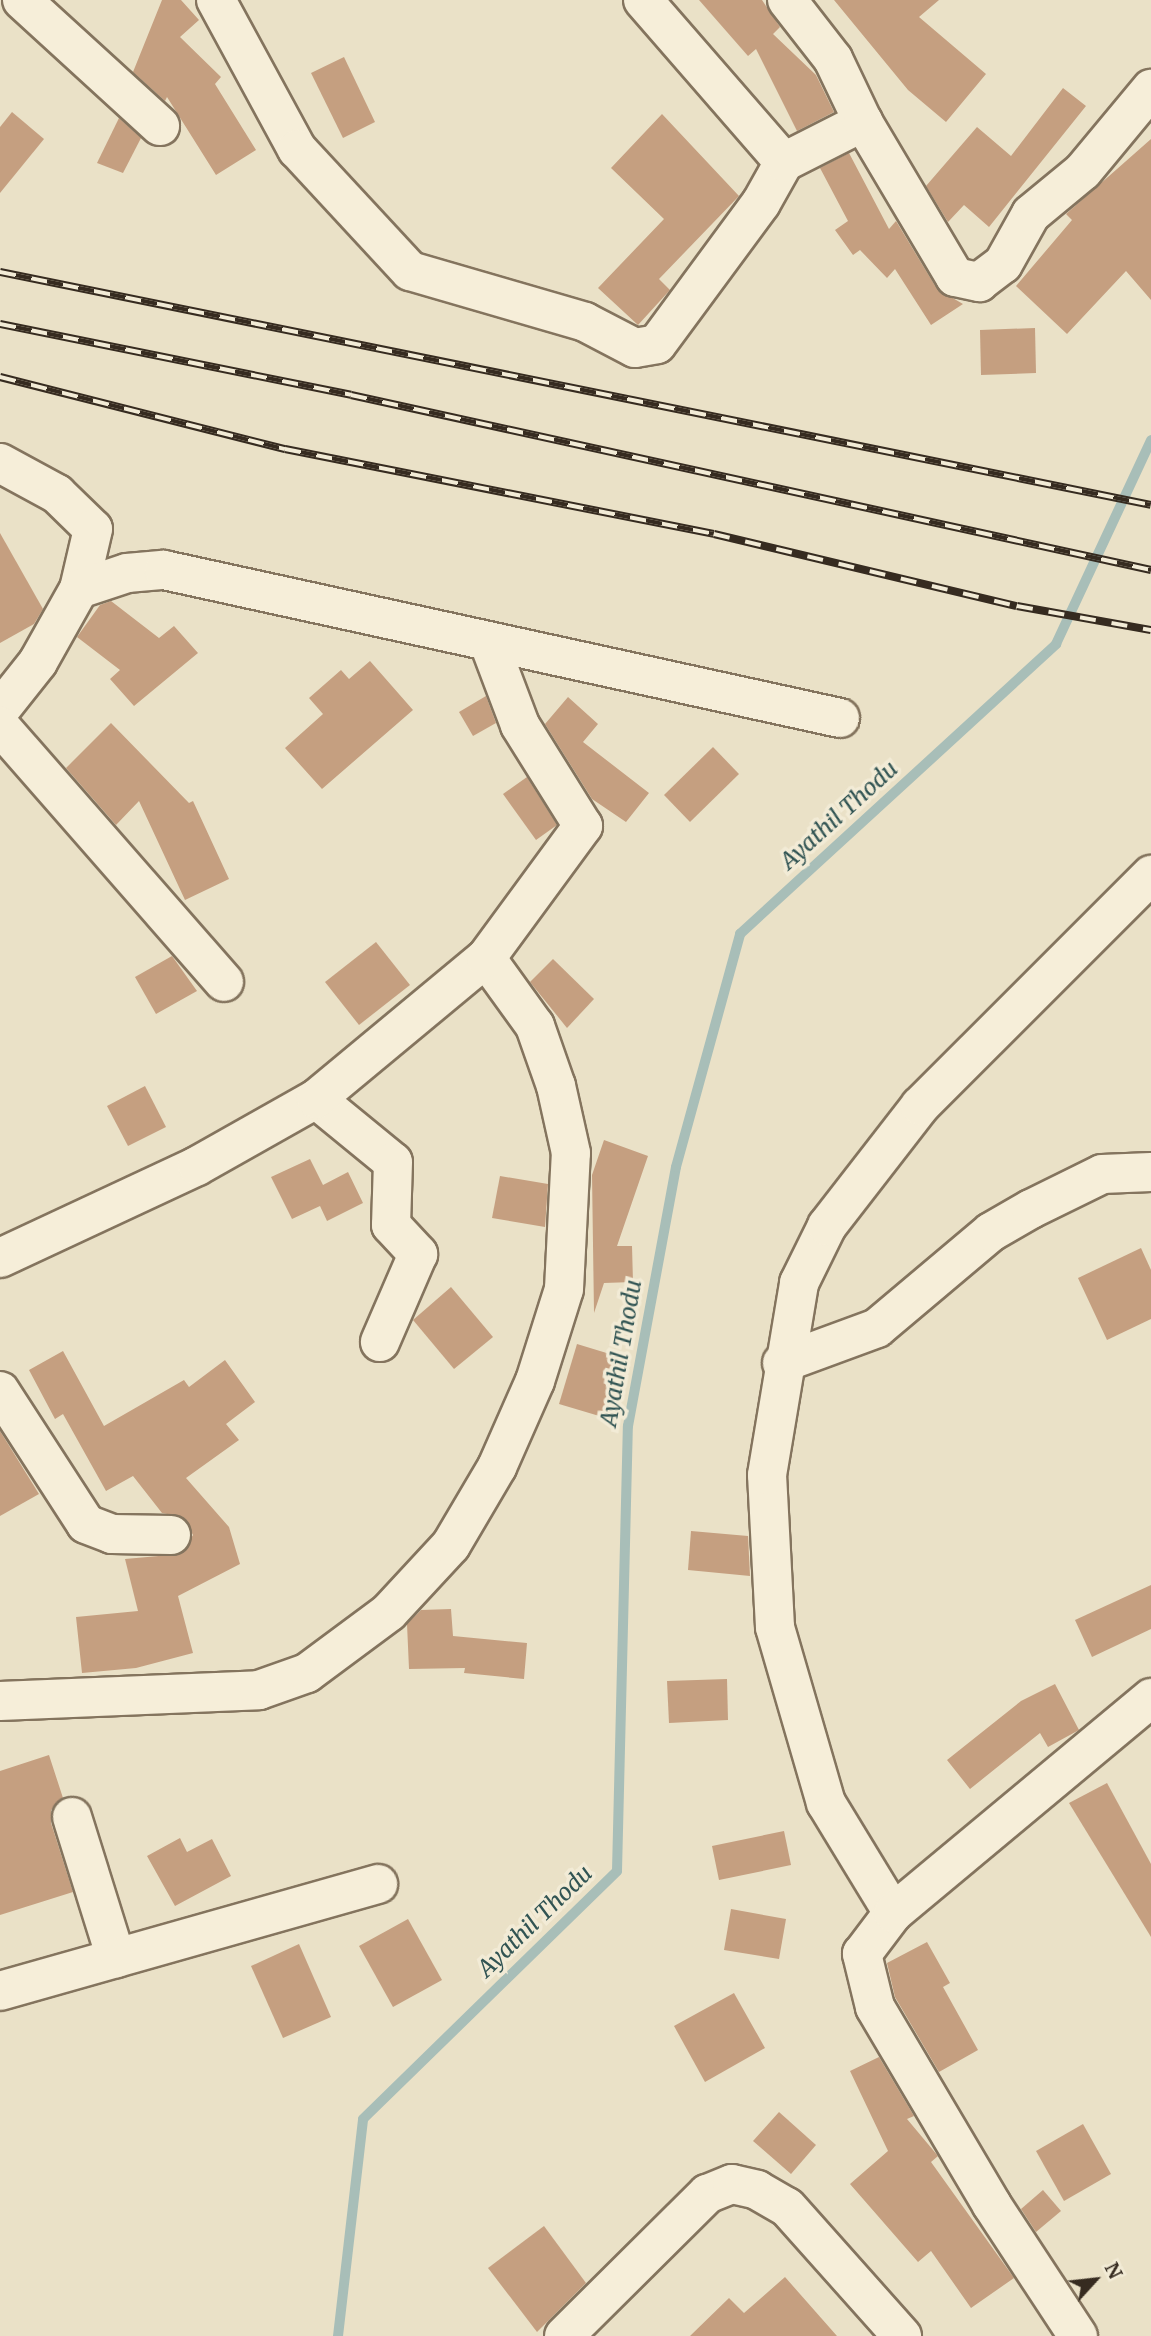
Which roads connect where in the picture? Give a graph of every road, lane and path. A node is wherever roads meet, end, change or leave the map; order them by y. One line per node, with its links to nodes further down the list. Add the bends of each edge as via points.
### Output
1 (22, 0): 7 (street)
2 (216, 0): 8 (street, via 297,149 410,271 585,322 635,348 657,344 761,203)
3 (643, 0): 8 (street)
4 (788, 0): 6 (street, via 833,59)
5 (1151, 89): 6 (street, via 1083,171 1031,214 1008,256 979,282 955,277)
6 (863, 122): 8 (street)
7 (160, 126)
8 (784, 162)
9 (0, 463): 10 (street, via 57,494 93,529)
10 (79, 589): 11 (street, via 127,573 164,570); 12 (street, via 38,662)
11 (489, 643): 13 (street); 16 (street, via 520,725 583,826)
12 (0, 710)
13 (840, 718)
14 (0, 726): 17 (street)
15 (1151, 875): 22 (street, via 920,1106 827,1226 799,1283)
16 (486, 958): 18 (street); 26 (street, via 535,1026 556,1086 570,1153 564,1290 519,1418 451,1545 351,1645 307,1673 259,1690)
17 (225, 982)
18 (316, 1098): 20 (street, via 197,1166); 21 (street, via 393,1162 391,1225 418,1254)
19 (1151, 1172): 22 (street, via 1102,1174 1031,1209 991,1232 877,1328)
20 (0, 1258)
21 (380, 1342)
22 (782, 1363): 29 (street, via 766,1475 775,1628 826,1804)
23 (0, 1391): 24 (street, via 86,1524 112,1534)
24 (171, 1535)
25 (1151, 1698): 29 (street)
26 (0, 1701)
27 (72, 1818): 30 (street)
28 (378, 1884): 30 (street)
29 (893, 1913): 34 (street, via 862,1954 875,2007 992,2205)
30 (116, 1958): 31 (street)
31 (0, 1991)
32 (564, 2336): 33 (street, via 707,2194 732,2184 757,2190 787,2207)
33 (902, 2336)
34 (1078, 2336)

